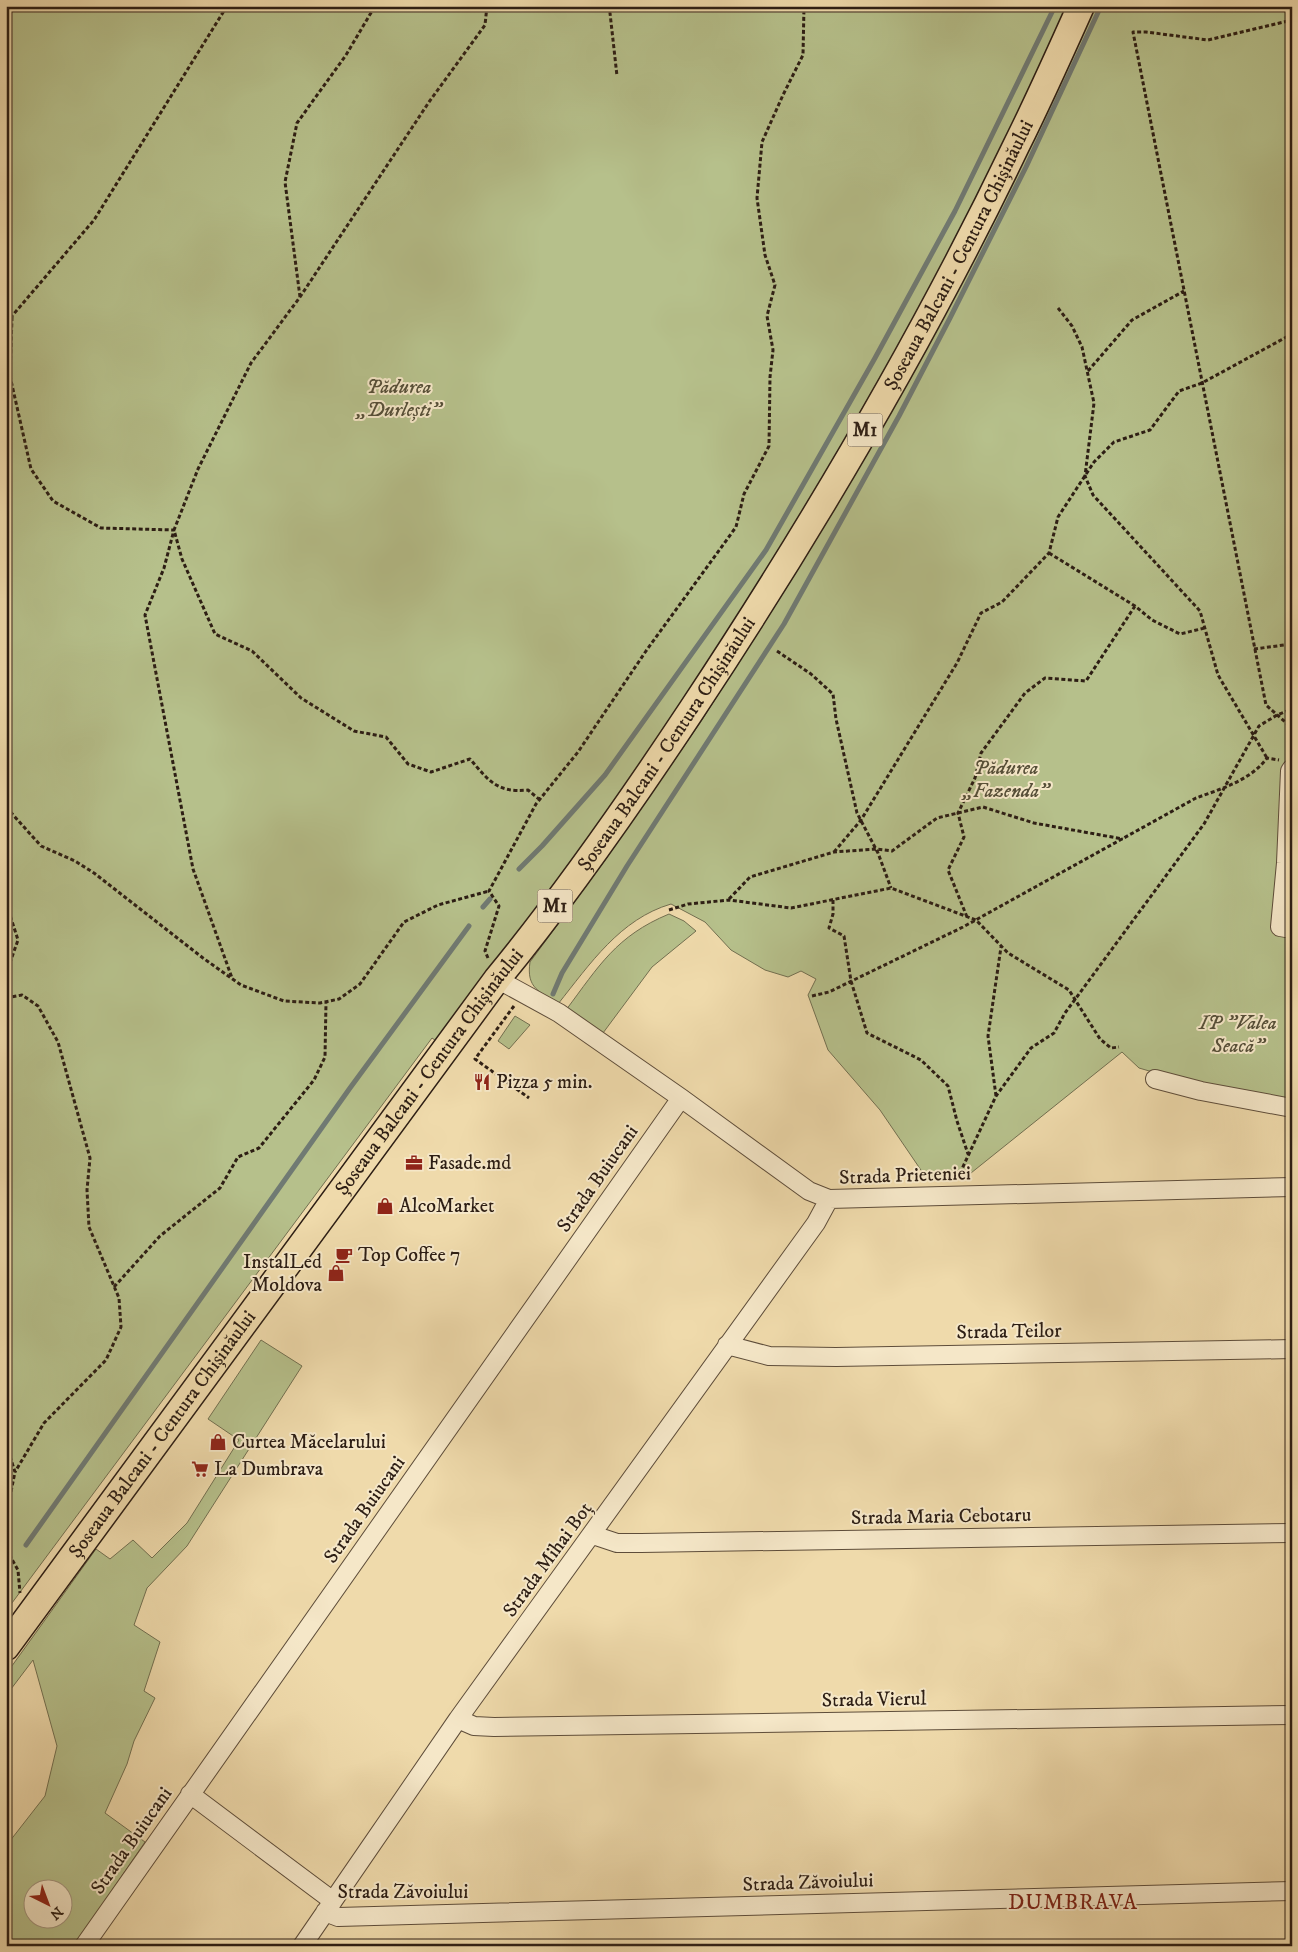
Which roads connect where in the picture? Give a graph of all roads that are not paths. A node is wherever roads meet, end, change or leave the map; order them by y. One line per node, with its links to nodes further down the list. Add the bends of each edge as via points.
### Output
1 (1081, 6): 4 (highway, Șoseaua Balcani - Centura Chișinăului / M1, via 1016,147 953,272 786,564 626,806 542,925)
2 (1288, 764): 3 (street)
3 (1286, 928)
4 (497, 979): 6 (street, Strada Prieteniei, via 559,1013); 14 (highway, Șoseaua Balcani - Centura Chișinăului / M1)
5 (1155, 1079): 7 (street)
6 (681, 1098): 9 (street, Strada Prieteniei, via 809,1191); 17 (street, Strada Buiucani)
7 (1292, 1108)
8 (1292, 1187): 9 (street, Strada Prieteniei)
9 (829, 1199): 10 (street, Strada Mihai Boț, via 816,1223)
10 (727, 1345): 11 (street, Strada Teilor, via 769,1356 836,1357); 13 (street, Strada Mihai Boț)
11 (1292, 1349)
12 (1292, 1533): 13 (street, Strada Maria Cebotaru, via 641,1543 617,1543)
13 (593, 1535): 16 (street, Strada Mihai Boț)
14 (6, 1647)
15 (1292, 1715): 16 (street, Strada Vierul, via 494,1727 474,1726)
16 (458, 1719): 19 (street, Strada Mihai Boț)
17 (190, 1794): 19 (street); 20 (street, Strada Buiucani)
18 (1292, 1891): 19 (street, Strada Zăvoiului, via 338,1917)
19 (329, 1906): 21 (street, Strada Mihai Boț)
20 (84, 1946)
21 (302, 1946)

